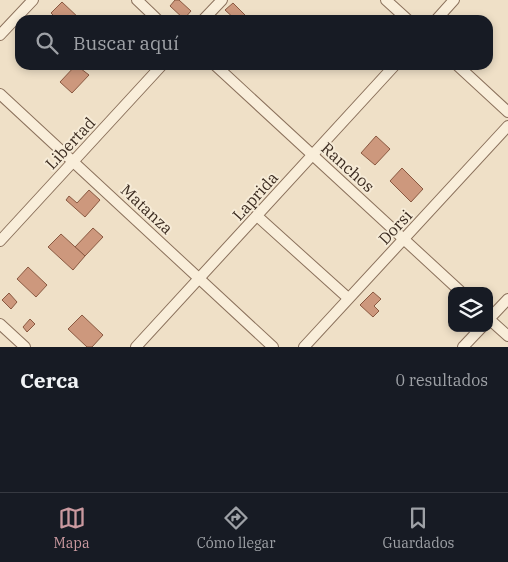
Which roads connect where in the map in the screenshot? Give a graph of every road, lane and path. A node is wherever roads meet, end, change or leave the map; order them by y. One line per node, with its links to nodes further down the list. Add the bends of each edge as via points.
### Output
1 (33, 0): 6 (street)
2 (137, 0): 7 (street)
3 (222, 0): 8 (street)
4 (386, 0): 9 (street)
5 (454, 0): 10 (street)
6 (19, 15)
7 (153, 15)
8 (208, 15)
9 (402, 15)
10 (440, 15)
11 (15, 19): 12 (street)
12 (0, 35)
13 (157, 70): 21 (street, Libertad)
14 (220, 70): 20 (street, Ranchos)
15 (390, 70): 20 (street, Laprida)
16 (462, 70): 18 (street)
17 (0, 94): 21 (street, Matanza)
18 (508, 112)
19 (508, 126): 23 (street, Dorsi)
20 (312, 155): 22 (street, Laprida); 23 (street, Ranchos)
21 (74, 162): 24 (street, Libertad); 25 (street, Matanza)
22 (257, 216): 25 (street, Laprida); 27 (street)
23 (405, 239): 26 (street, Ranchos); 27 (street, Dorsi)
24 (0, 241)
25 (198, 279): 35 (street, Laprida); 36 (street, Matanza)
26 (456, 287)
27 (348, 298): 37 (street, Dorsi)
28 (508, 299): 29 (street)
29 (493, 315)
30 (493, 323): 33 (street)
31 (0, 324): 34 (street)
32 (477, 332): 38 (street)
33 (508, 336)
34 (25, 347)
35 (136, 347)
36 (273, 347)
37 (304, 347)
38 (463, 347)

